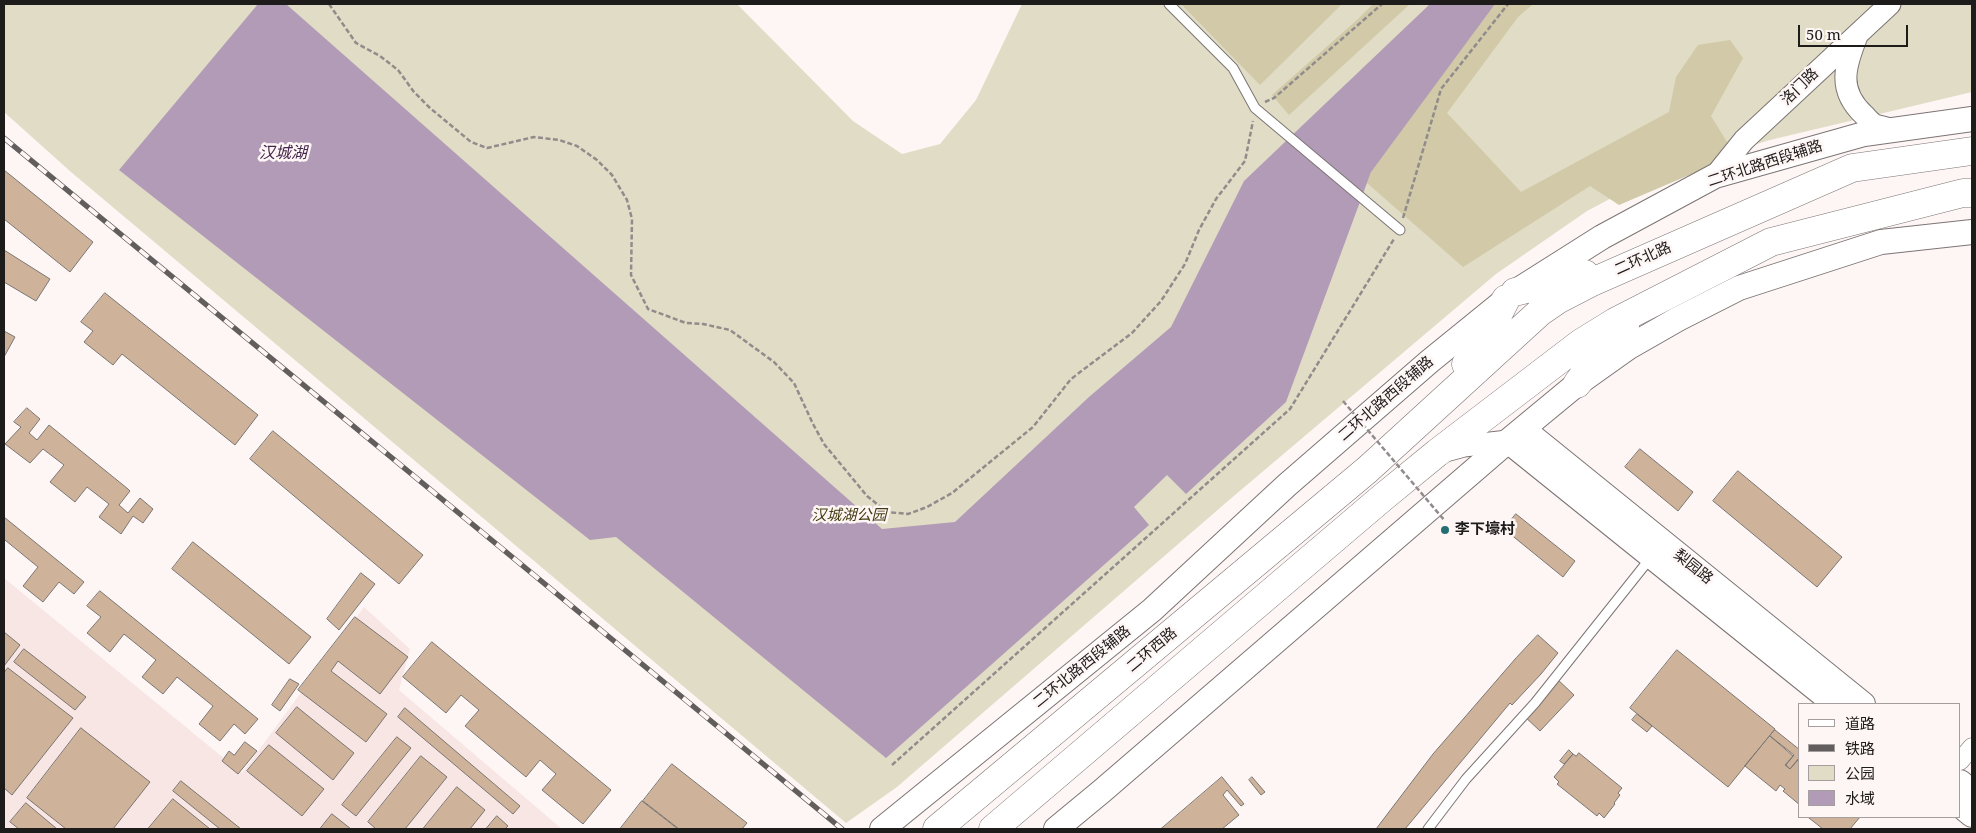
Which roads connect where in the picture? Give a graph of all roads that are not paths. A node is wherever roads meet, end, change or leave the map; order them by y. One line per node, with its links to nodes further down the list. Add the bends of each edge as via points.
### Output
1 (1169, 4): 9 (lane, via 1233,68 1255,108)
2 (1890, 4): 3 (street, 洛门路)
3 (1859, 32): 5 (street, via 1845,74 1846,88 1851,100 1874,125); 7 (street, 洛门路, via 1744,140)
4 (1972, 119): 5 (main road, 二环北路西段辅路)
5 (1894, 130): 7 (main road, 二环北路西段辅路, via 1864,134)
6 (1972, 151): 11 (highway, 二环北路, via 1852,168)
7 (1715, 176): 12 (main road, 二环北路西段辅路, via 1602,237)
8 (1972, 193): 13 (highway, via 1770,242)
9 (1400, 230)
10 (1972, 232): 14 (main road, via 1881,242 1739,288 1629,347)
11 (1644, 259): 12 (highway); 15 (highway, 二环北路, via 1590,283 1540,312)
12 (1510, 295): 15 (highway); 28 (main road, 二环北路西段辅路, via 1287,485 1152,610)
13 (1651, 304): 14 (highway, via 1617,334); 17 (highway, via 1581,343)
14 (1577, 384): 16 (main road)
15 (1438, 406): 18 (highway, 二环北路)
16 (1516, 435): 17 (street); 19 (main road, 梨园路); 21 (main road, 梨园路); 31 (main road)
17 (1437, 454): 30 (highway)
18 (1367, 470): 29 (highway, 二环西路)
19 (1652, 556): 20 (main road, 梨园路); 32 (lane, via 1535,703 1466,779)
20 (1834, 703)
21 (1863, 703)
22 (1972, 747): 23 (street)
23 (1961, 760)
24 (1961, 783): 25 (main road)
25 (1972, 792)
26 (1961, 806): 27 (main road)
27 (1972, 815)
28 (882, 829)
29 (937, 829)
30 (993, 829)
31 (1056, 829)
32 (1428, 829)

